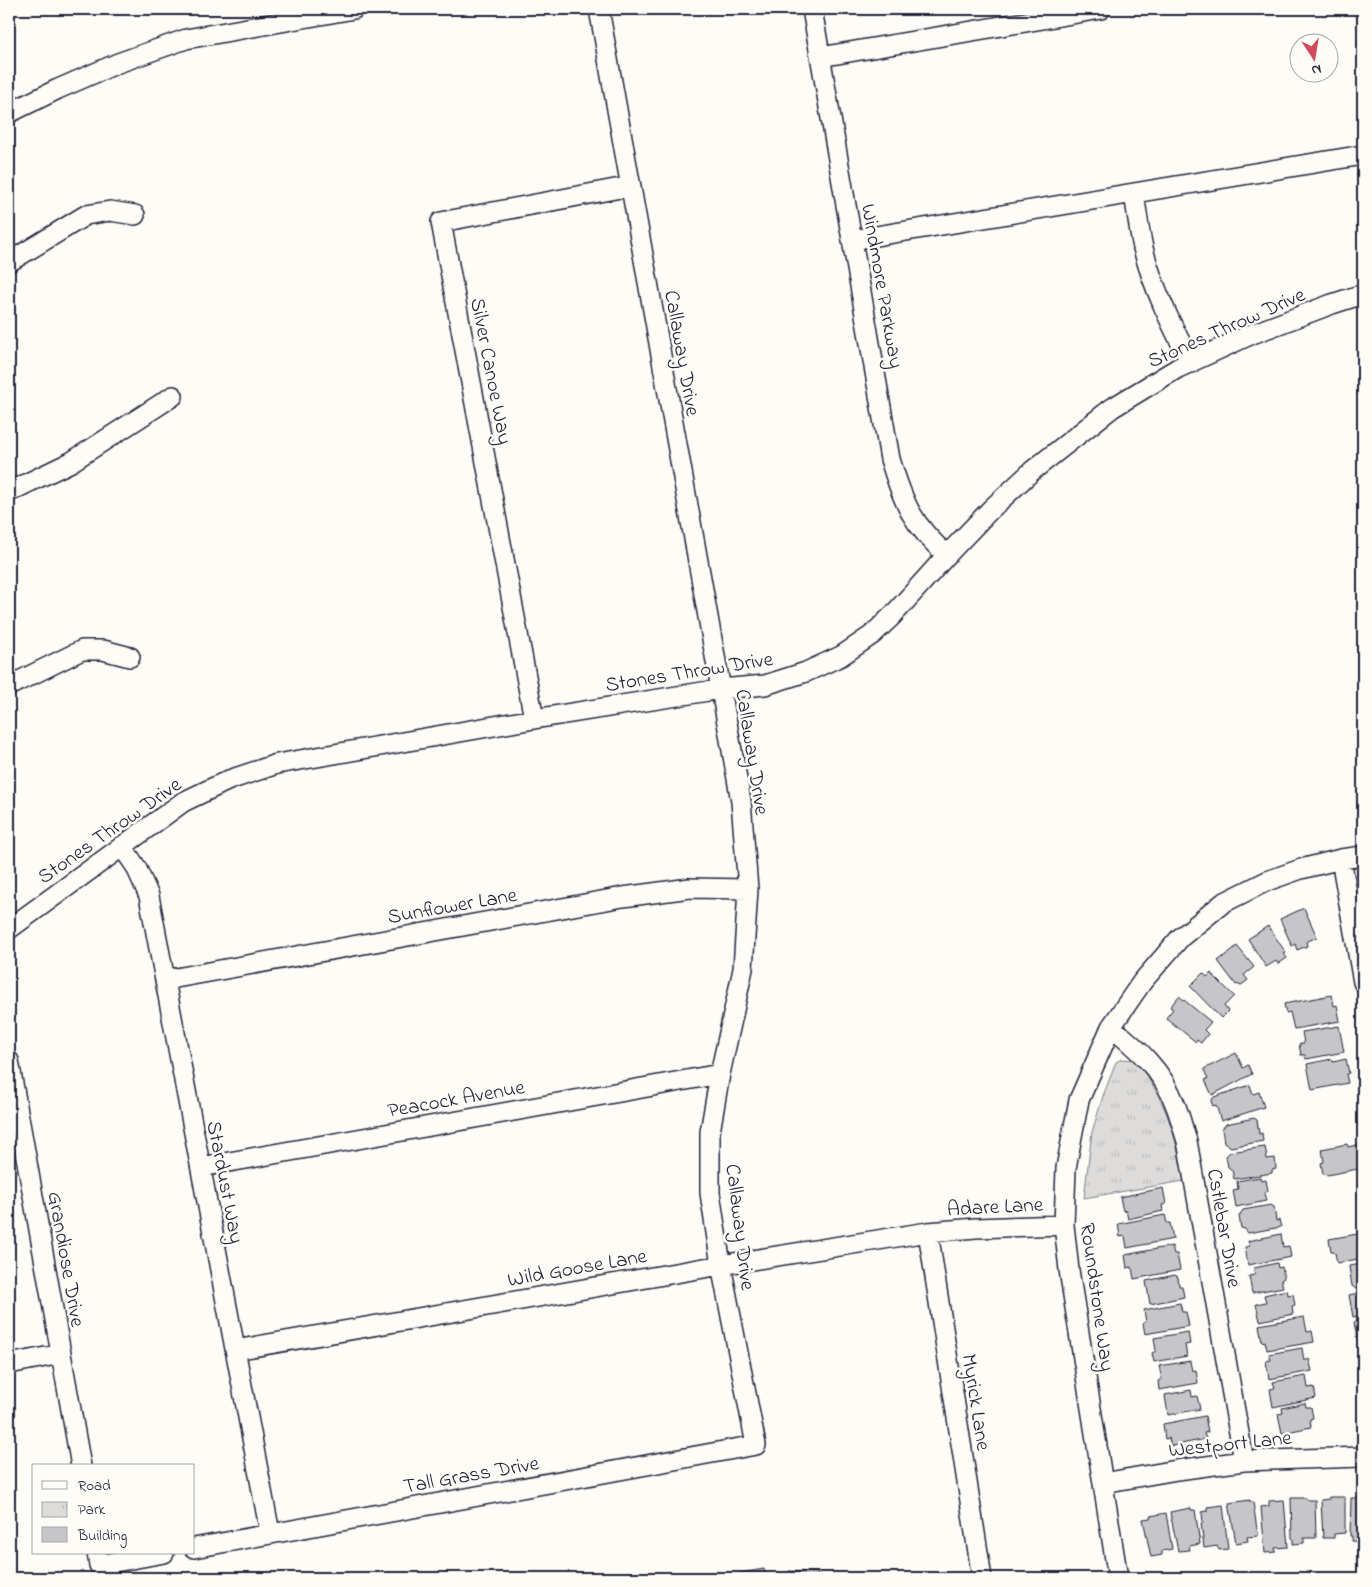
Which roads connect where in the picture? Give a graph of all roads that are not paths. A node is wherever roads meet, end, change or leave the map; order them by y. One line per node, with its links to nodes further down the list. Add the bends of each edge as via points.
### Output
1 (354, 9): 6 (street, via 186,39 118,63)
2 (599, 9): 8 (street, Callaway Drive)
3 (812, 9): 5 (street, Windmore Parkway)
4 (1100, 9): 5 (street)
5 (820, 57): 11 (street, Windmore Parkway)
6 (9, 114)
7 (1363, 155): 9 (street)
8 (631, 186): 20 (street, Callaway Drive); 21 (street, Silver Canoe Way, via 441,222)
9 (1134, 194): 11 (street); 14 (street, via 1143,248 1155,285)
10 (135, 215): 12 (street, via 110,211 86,215)
11 (852, 240): 17 (street, Windmore Parkway, via 890,459 898,486 912,518)
12 (9, 262)
13 (1363, 294): 14 (street, Stones Throw Drive, via 1252,334)
14 (1191, 363): 17 (street, Stones Throw Drive, via 1112,408 1039,465)
15 (172, 396): 16 (street, via 71,462)
16 (9, 492)
17 (947, 555): 20 (street, Stones Throw Drive, via 894,615 841,656 765,685)
18 (130, 657): 19 (street, via 103,650 82,650)
19 (9, 686)
20 (721, 689): 21 (street, Stones Throw Drive); 25 (street, Callaway Drive, via 740,801)
21 (534, 719): 22 (street, Stones Throw Drive, via 277,764 228,780 183,802)
22 (122, 846): 26 (street, Stones Throw Drive); 27 (street, Stardust Way, via 149,896)
23 (1363, 856): 24 (street, Roundstone Way)
24 (1341, 859): 28 (street); 29 (street, Roundstone Way, via 1267,881 1222,903 1180,938 1142,982)
25 (748, 889): 27 (street, Sunflower Lane, via 690,888 623,896); 31 (street, Callaway Drive, via 742,970)
26 (9, 929)
27 (165, 980): 32 (street, Stardust Way)
28 (1363, 982)
29 (1111, 1027): 33 (street, Roundstone Way, via 1079,1100 1066,1168); 41 (street, Cstlebar Drive, via 1139,1050 1158,1072 1175,1102 1187,1141)
30 (9, 1061): 37 (street, Grandiose Drive)
31 (720, 1074): 32 (street, Peacock Avenue); 35 (street, Callaway Drive, via 710,1132 710,1193)
32 (201, 1167): 36 (street, Stardust Way)
33 (1064, 1224): 34 (street, Adare Lane); 43 (street, Roundstone Way)
34 (928, 1232): 35 (street, Wild Goose Lane); 48 (street, Myrick Lane)
35 (721, 1265): 36 (street, Wild Goose Lane); 39 (street, Callaway Drive)
36 (235, 1350): 44 (street, Stardust Way)
37 (61, 1354): 38 (street); 42 (street, Grandiose Drive)
38 (9, 1364)
39 (756, 1445): 44 (street, Tall Grass Drive)
40 (1363, 1457): 41 (street, Westport Lane)
41 (1244, 1461): 43 (street, Westport Lane)
42 (81, 1464)
43 (1102, 1483): 49 (street, Roundstone Way)
44 (270, 1534): 45 (street, Tall Grass Drive)
45 (195, 1548)
46 (153, 1554): 47 (street)
47 (98, 1559)
48 (982, 1578)
49 (1118, 1578)

